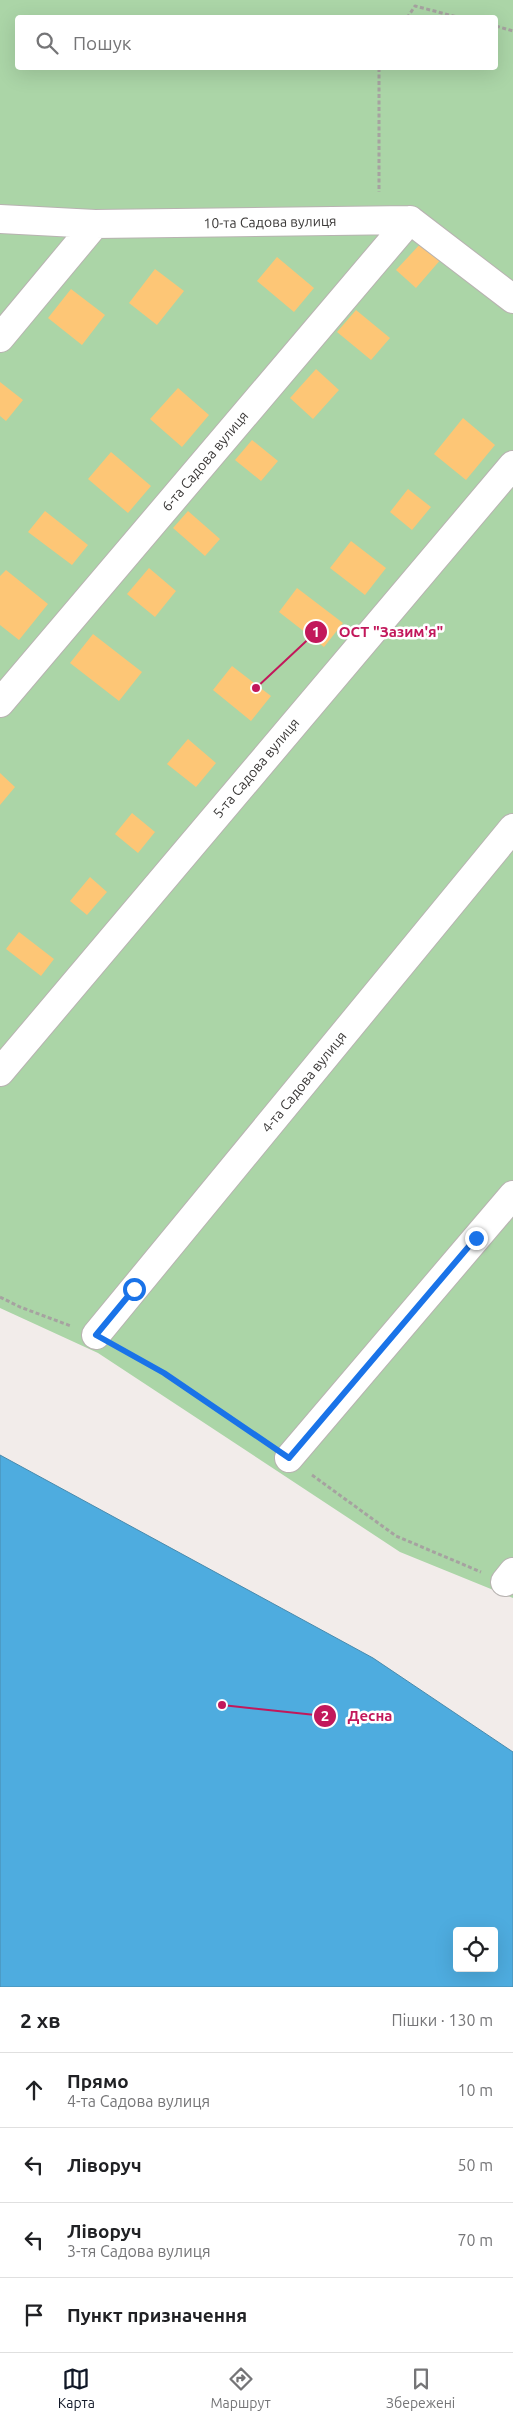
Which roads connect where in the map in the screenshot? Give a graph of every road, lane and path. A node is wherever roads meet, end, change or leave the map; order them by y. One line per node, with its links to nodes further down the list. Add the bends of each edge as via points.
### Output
1 (409, 15): 2 (path, via 415,6)
2 (450, 15)
3 (498, 27): 4 (path)
4 (513, 31)
5 (379, 70): 7 (path)
6 (0, 219): 9 (street, 10-та Садова вулиця)
7 (379, 220): 8 (street, 10-та Садова вулиця); 9 (street, 10-та Садова вулиця)
8 (410, 220): 10 (street); 13 (street, 6-та Садова вулиця)
9 (95, 224): 11 (street)
10 (513, 299)
11 (0, 338)
12 (513, 464): 15 (street, 5-та Садова вулиця)
13 (0, 703)
14 (513, 828): 18 (street, 4-та Садова вулиця)
15 (0, 1072)
16 (513, 1195): 19 (street)
17 (0, 1297): 18 (path)
18 (96, 1335): 19 (path, via 164,1373)
19 (289, 1458): 20 (path, via 396,1536)
20 (509, 1577)

